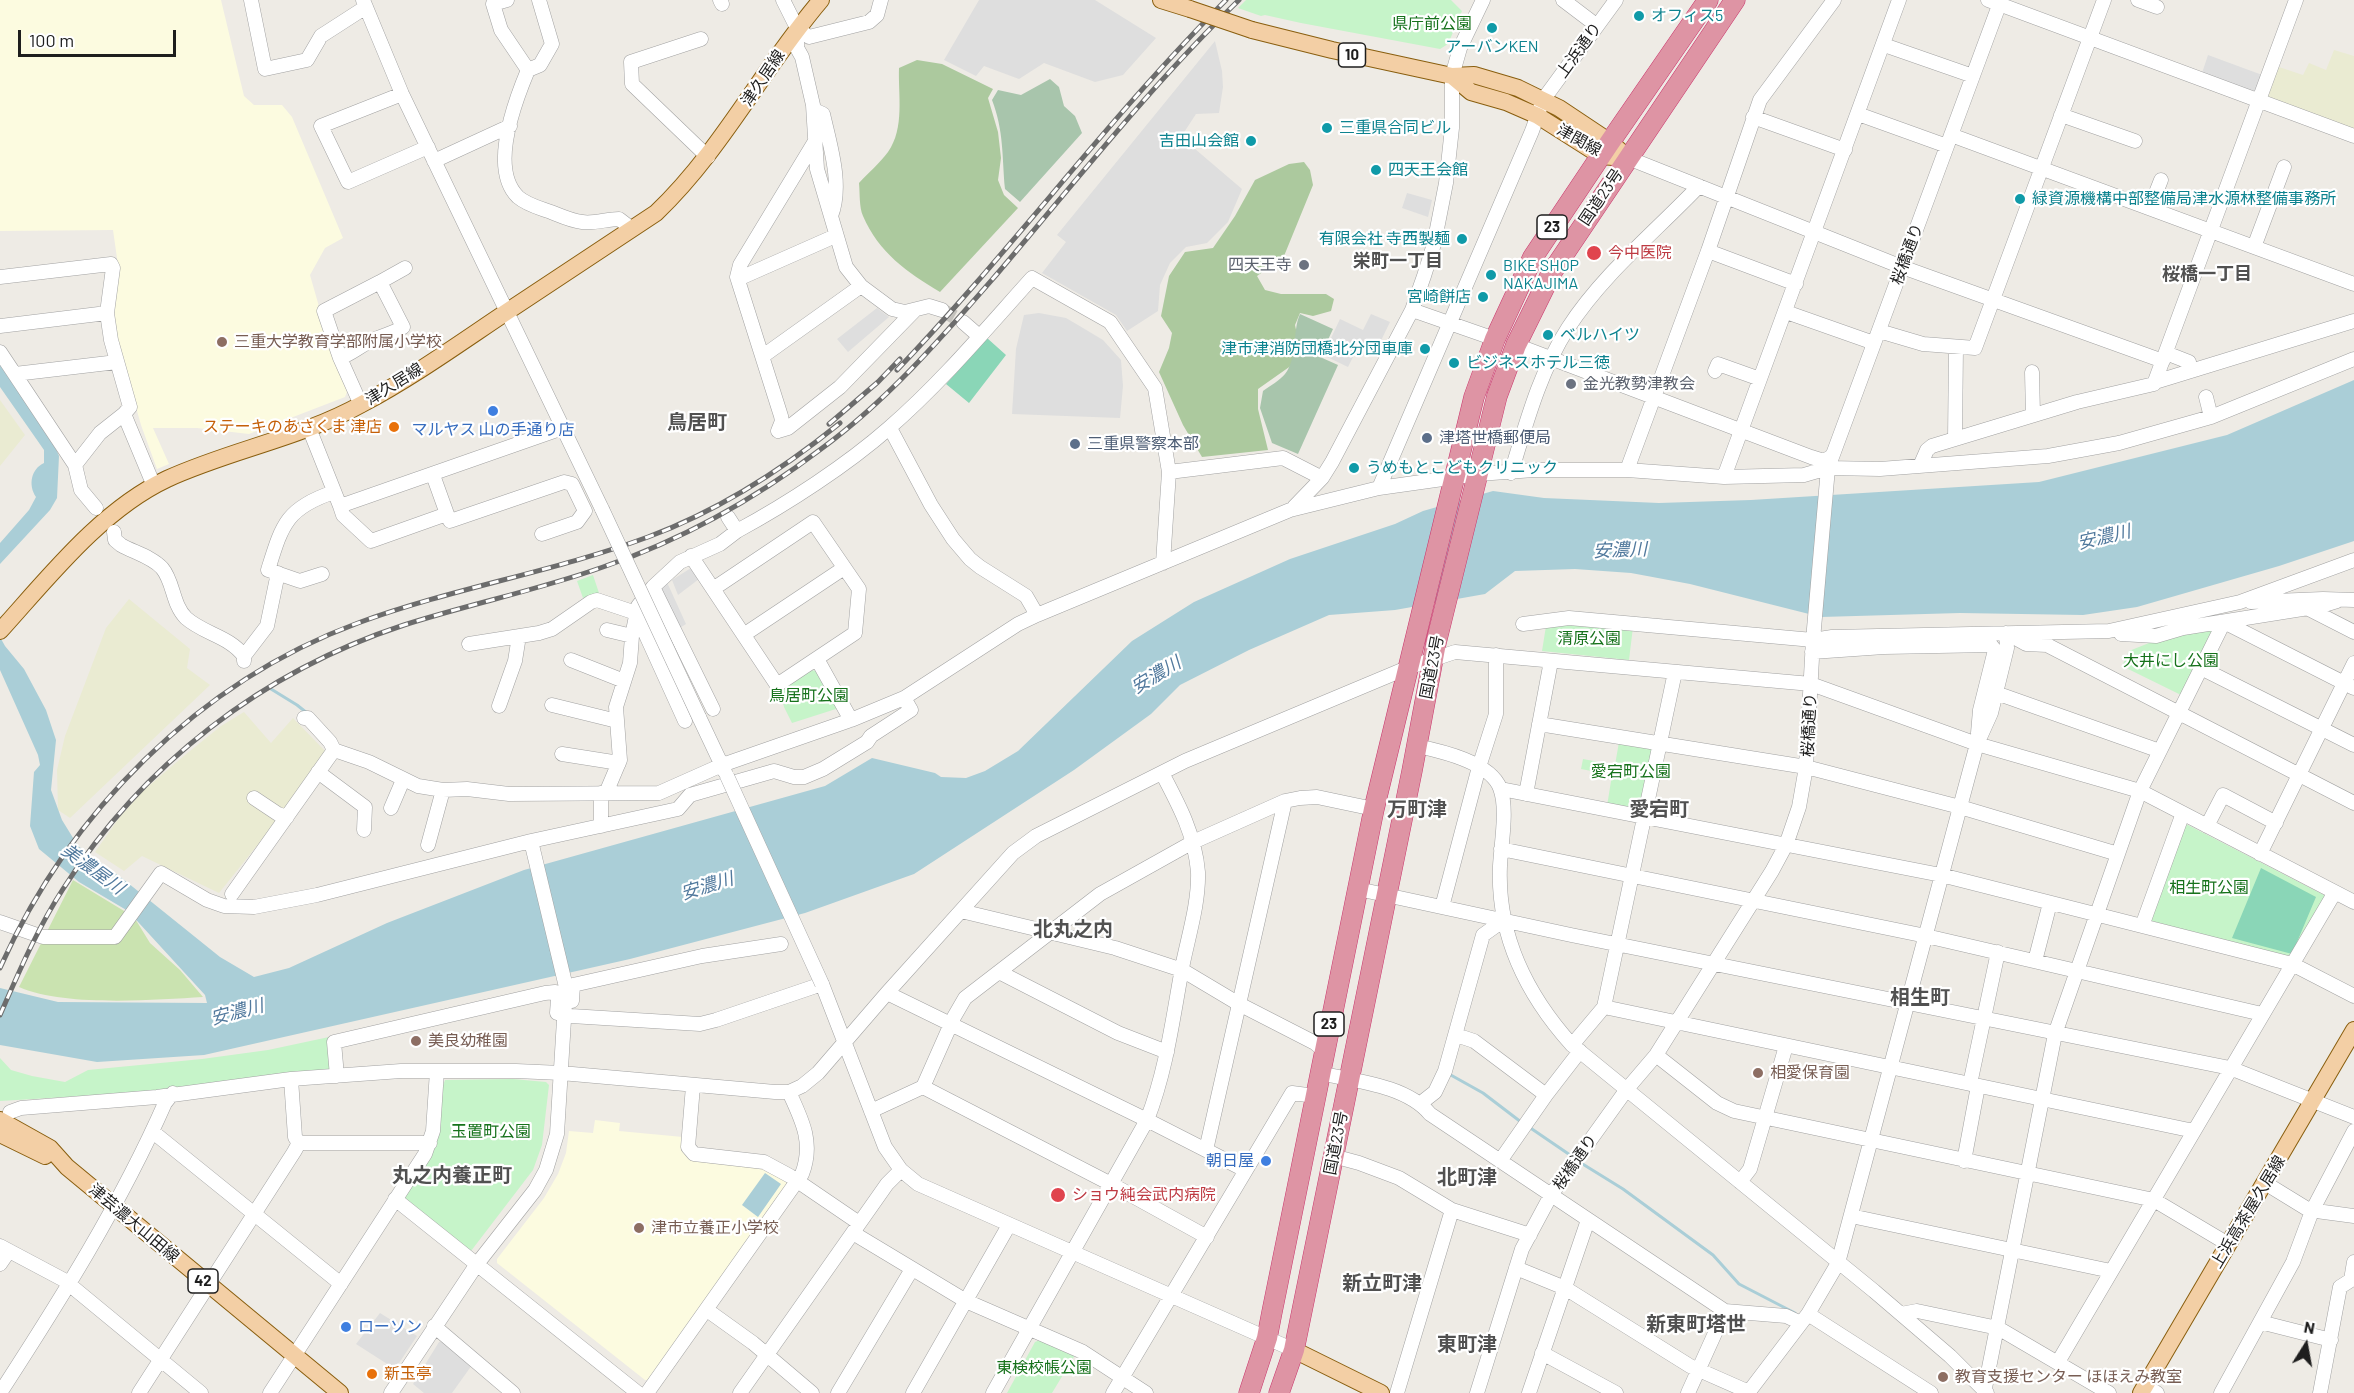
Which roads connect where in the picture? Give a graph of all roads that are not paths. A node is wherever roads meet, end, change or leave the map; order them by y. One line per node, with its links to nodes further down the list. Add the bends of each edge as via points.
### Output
1 (251, 0): 19 (street, via 265,69 307,60 321,36)
2 (507, 0): 26 (street, via 494,4 501,30)
3 (539, 0): 26 (street, via 552,44 540,65)
4 (783, 0): 22 (street)
5 (821, 0): 22 (main road, 津久居線)
6 (881, 0): 22 (street, via 877,15 862,24 809,37)
7 (1483, 0): 27 (street, via 1460,48)
8 (1563, 0): 21 (street)
9 (1616, 0): 21 (street, 上浜通り)
10 (1708, 0): 42 (highway, 国道23号 / 23)
11 (1735, 0): 45 (highway, 国道23号 / 23)
12 (1834, 0): 35 (street, via 1760,100)
13 (1899, 0): 25 (street)
14 (2104, 0): 23 (street)
15 (2138, 0): 20 (street)
16 (2296, 0): 30 (street)
17 (1167, 1): 27 (main road, 津関線 / 10, bridge, via 1252,30)
18 (1996, 1): 23 (street); 28 (street, 桜橋通り)
19 (365, 3): 29 (street)
20 (2157, 7)
21 (1596, 25): 31 (street, 上浜通り)
22 (797, 28): 32 (street, via 797,48 811,90); 44 (main road, 津久居線)
23 (2090, 38): 30 (street); 34 (street)
24 (701, 39): 44 (street, via 631,62 632,84)
25 (1884, 45): 28 (street); 33 (street)
26 (528, 70): 36 (street)
27 (1452, 76): 31 (main road, 津関線 / 10, via 1471,92); 70 (street, via 1446,183 1434,244)
28 (1973, 76): 38 (street, 桜橋通り)
29 (402, 94): 41 (street); 41 (street, via 321,126 348,182)
30 (2260, 100): 37 (street); 55 (street)
31 (1540, 108): 42 (main road, 津関線 / 10); 77 (street, 上浜通り)
32 (813, 110): 40 (street); 53 (street, via 823,114 834,166 836,202)
33 (1858, 114): 38 (street); 43 (street)
34 (2061, 115): 39 (street); 48 (street)
35 (1753, 117): 43 (street); 51 (street)
36 (510, 126): 46 (street); 54 (street, via 504,170 519,198 579,222 619,219)
37 (2354, 136)
38 (1949, 140): 48 (street); 60 (street, 桜橋通り)
39 (2135, 141)
40 (814, 143): 53 (street); 63 (street, via 740,265)
41 (428, 147): 46 (street)
42 (1605, 149): 45 (main road, 津関線 / 10); 81 (highway, 国道23号 / 23, via 1533,257)
43 (1845, 150): 56 (street)
44 (708, 157): 54 (main road, 津久居線, via 656,213)
45 (1628, 158): 50 (street); 82 (highway, 国道23号 / 23, via 1552,272)
46 (434, 161): 71 (street)
47 (2284, 167): 58 (street)
48 (2042, 169): 52 (street); 68 (street)
49 (2161, 180): 52 (street)
50 (1699, 186): 51 (street); 89 (street, via 1584,305)
51 (1727, 197): 56 (street); 59 (street)
52 (2150, 208): 55 (street)
53 (831, 216): 57 (street)
54 (632, 229): 71 (main road, 津久居線)
55 (2211, 231): 58 (street); 86 (street)
56 (1816, 232): 60 (street); 65 (street)
57 (836, 233): 63 (street); 67 (street, via 846,267)
58 (2254, 247): 66 (street)
59 (1708, 251): 65 (street); 97 (street)
60 (1902, 267): 68 (street); 80 (street, 桜橋通り)
61 (405, 268): 64 (street)
62 (0, 277): 74 (street, via 111,264)
63 (738, 279): 85 (street)
64 (380, 282): 87 (street, via 324,311); 87 (street, via 403,327)
65 (1796, 284): 73 (street)
66 (2354, 284)
67 (861, 286): 72 (street, via 892,309); 85 (street)
68 (1994, 300): 83 (street, via 1975,348); 86 (street)
69 (942, 310): 72 (street, via 928,306)
70 (1412, 310): 77 (street); 118 (street)
71 (508, 311): 99 (main road, 津久居線); 104 (street)
72 (914, 311): 85 (street, via 840,387 788,428 778,431 782,421)
73 (1786, 312): 80 (street); 95 (street)
74 (107, 313): 78 (street); 90 (street)
75 (2354, 321): 96 (street)
76 (963, 322): 79 (street)
77 (1450, 323): 81 (street); 121 (street, 上浜通り)
78 (0, 326)
79 (979, 336): 105 (street); 113 (street, via 1032,278 1110,322 1155,388)
80 (1876, 337): 83 (street); 111 (street, 桜橋通り)
81 (1495, 339): 119 (highway, 国道23号 / 23, via 1474,397)
82 (1516, 345): 89 (street); 116 (highway, 国道23号 / 23, via 1497,396)
83 (1956, 347): 107 (street)
84 (0, 352): 94 (street)
85 (763, 356)
86 (2164, 357): 91 (street); 96 (street)
87 (340, 358): 99 (street)
88 (2354, 358): 102 (street)
89 (1551, 359): 97 (street); 114 (street)
90 (117, 362): 94 (street); 100 (street, via 130,407)
91 (2189, 362)
92 (1715, 371): 95 (street, via 1718,364)
93 (2032, 372): 101 (street)
94 (15, 374): 109 (street)
95 (1760, 379): 106 (street)
96 (2155, 382): 101 (street)
97 (1654, 397): 106 (street); 112 (street)
98 (2206, 397): 102 (street)
99 (361, 405): 103 (main road, 津久居線)
100 (124, 414): 109 (street, via 100,433); 120 (street)
101 (2033, 415): 107 (street)
102 (2211, 417): 110 (street, via 2088,449 2019,459)
103 (309, 428): 120 (main road, 津久居線, via 252,446); 122 (street)
104 (563, 428): 115 (street); 191 (street, bridge)
105 (890, 428): 128 (street, via 779,507); 144 (street, via 953,539 980,567 1026,596)
106 (1741, 431): 108 (street); 117 (street)
107 (1955, 439): 110 (street, via 1932,446)
108 (1811, 457): 111 (street); 111 (street, via 1824,461)
109 (75, 465): 124 (street, via 81,490)
110 (1920, 466): 111 (street)
111 (1825, 469): 117 (street, via 1804,475); 156 (street, 桜橋通り)
112 (1627, 470): 114 (street); 117 (street)
113 (1169, 472): 118 (street, via 1283,458); 133 (street)
114 (1511, 473): 116 (street)
115 (433, 475): 123 (street); 126 (street)
116 (1478, 477): 119 (street); 157 (highway, 国道23号 / 23)
117 (1724, 477)
118 (1322, 478): 125 (street)
119 (1454, 480): 121 (street); 162 (highway, 国道23号 / 23)
120 (154, 486): 149 (main road, 津久居線, via 131,500 69,553)
121 (1379, 488): 125 (street)
122 (334, 492): 123 (street); 135 (street, via 303,505 289,518 268,570)
123 (340, 506): 126 (street, via 343,515 371,541)
124 (96, 508)
125 (1290, 510): 133 (street)
126 (447, 514): 130 (street, via 450,521 564,482 572,484 585,511 577,522)
127 (728, 517): 128 (street)
128 (737, 531): 131 (street, via 720,544)
129 (114, 532): 135 (street, via 121,545 160,565 184,616 229,642 244,659 267,626)
130 (542, 534)
131 (691, 556): 137 (street); 138 (street)
132 (2354, 560): 141 (street)
133 (1163, 563): 144 (street)
134 (844, 568): 138 (street, via 813,522); 152 (street); 159 (street, via 859,590 855,633)
135 (278, 573): 136 (street, via 300,581)
136 (322, 574)
137 (653, 587): 143 (street); 173 (street)
138 (714, 589): 152 (street)
139 (2354, 600): 140 (street)
140 (2337, 601): 141 (street); 142 (street)
141 (2240, 602): 148 (street)
142 (2307, 608): 145 (street); 150 (street)
143 (636, 613): 153 (street, via 597,600 552,628); 154 (street); 178 (street)
144 (1037, 615): 170 (street)
145 (2224, 622): 148 (street, via 2156,636 2118,634); 164 (street); 168 (street)
146 (1523, 624): 156 (street, via 1569,618)
147 (607, 630): 154 (street)
148 (2112, 630): 151 (street)
149 (0, 631)
150 (2354, 632)
151 (2006, 633): 156 (street, via 1832,637); 169 (street, via 2007,648); 174 (street, via 2026,644 2047,645)
152 (745, 634): 159 (street, via 777,685)
153 (519, 636): 155 (street); 172 (street, via 515,661)
154 (632, 636): 166 (street)
155 (469, 644)
156 (1812, 646): 167 (street, 桜橋通り); 182 (street, via 1991,645 1995,650 1980,710)
157 (1435, 651): 158 (street); 162 (street); 184 (highway, 国道23号 / 23)
158 (1496, 655): 161 (street); 189 (street, via 1496,714)
159 (817, 659): 176 (street)
160 (571, 660): 166 (street)
161 (1551, 661): 165 (street); 179 (street)
162 (1409, 662): 193 (street); 206 (highway, 国道23号 / 23)
163 (2354, 663): 168 (street)
164 (2201, 668): 174 (street); 180 (street)
165 (1675, 672): 167 (street); 181 (street)
166 (624, 681): 177 (street, via 616,707)
167 (1811, 684): 182 (street); 190 (street, 桜橋通り)
168 (2349, 686): 180 (street)
169 (1996, 693): 182 (street); 186 (street)
170 (904, 698): 176 (street); 211 (street, via 910,710 823,769 804,777 774,771 690,795 678,809)
171 (552, 705): 177 (street)
172 (499, 706)
173 (713, 710)
174 (2179, 714): 186 (street); 194 (street)
175 (304, 718): 185 (street)
176 (851, 720): 191 (street)
177 (617, 721): 188 (street)
178 (685, 721)
179 (1539, 724): 181 (street); 200 (street)
180 (2322, 729): 183 (street); 194 (street)
181 (1660, 744): 190 (street); 209 (street)
182 (1977, 744): 198 (street); 204 (street)
183 (2354, 745)
184 (1417, 746): 189 (street); 226 (highway, 国道23号 / 23)
185 (334, 750): 192 (street); 195 (street)
186 (2160, 751): 198 (street)
187 (562, 754): 188 (street)
188 (619, 763): 199 (street)
189 (1479, 767): 196 (street); 230 (street)
190 (1806, 767): 204 (street); 217 (street, 桜橋通り, via 1799,807)
191 (725, 770): 199 (street, via 659,793); 247 (street, bridge)
192 (318, 772): 208 (street); 213 (street, via 365,807)
193 (1162, 773): 215 (street, via 1185,817); 231 (street, via 1023,844)
194 (2300, 775): 203 (street); 210 (street)
195 (403, 780): 197 (street); 205 (street)
196 (1501, 789): 200 (street); 218 (street)
197 (443, 790): 199 (street); 216 (street)
198 (2140, 791): 207 (street); 219 (street)
199 (604, 793): 211 (street)
200 (1526, 794): 209 (street)
201 (254, 798): 208 (street)
202 (1285, 801): 206 (street, via 1317,797); 215 (street); 251 (street)
203 (2354, 803)
204 (1960, 807): 219 (street); 221 (street)
205 (391, 808)
206 (1374, 809): 223 (highway, 国道23号 / 23)
207 (2182, 813): 212 (street); 235 (street)
208 (287, 817): 225 (street)
209 (1644, 817): 217 (street); 222 (street)
210 (2276, 823): 212 (street, via 2223,795); 220 (street)
211 (601, 826): 214 (street)
212 (2207, 826): 220 (street)
213 (364, 830)
214 (531, 841): 234 (street, via 254,907 224,906 207,900 161,873 116,935 43,937); 255 (street, via 566,987)
215 (1193, 843): 236 (street, via 1100,894); 244 (street, via 1197,885)
216 (428, 845)
217 (1786, 845): 221 (street); 227 (street, 桜橋通り)
218 (1501, 849): 222 (street); 233 (street, via 1499,879)
219 (2118, 854): 232 (street)
220 (2260, 854): 224 (street)
221 (1941, 875): 229 (street); 237 (street)
222 (1632, 876): 227 (street); 239 (street)
223 (1358, 889): 226 (street); 264 (highway, 国道23号 / 23)
224 (2335, 892): 228 (street); 243 (street)
225 (232, 894)
226 (1386, 895): 230 (street); 274 (highway, 国道23号 / 23)
227 (1754, 901): 237 (street); 242 (street, 桜橋通り)
228 (2354, 902)
229 (2050, 903): 232 (street); 241 (street)
230 (1442, 907): 233 (street)
231 (961, 911): 236 (street); 248 (street)
232 (2097, 915): 235 (street); 245 (street)
233 (1504, 920): 239 (street); 260 (street, via 1482,935); 263 (street, via 1526,981 1553,1024)
234 (0, 922)
235 (2142, 926): 243 (street)
236 (1050, 933): 244 (street, via 1115,948); 246 (street)
237 (1926, 936): 240 (street); 250 (street)
238 (781, 944): 255 (street, via 690,958 573,985)
239 (1617, 944): 242 (street); 252 (street)
240 (1998, 952): 241 (street); 254 (street)
241 (2035, 961): 245 (street)
242 (1713, 963): 250 (street); 256 (street, 桜橋通り)
243 (2292, 964): 249 (street); 253 (street)
244 (1182, 970): 251 (street); 265 (street)
245 (2077, 971): 253 (street); 259 (street)
246 (999, 972): 257 (street, via 965,998); 265 (street, via 1118,1033)
247 (822, 984): 255 (street, via 700,1024); 261 (street)
248 (887, 993): 257 (street); 261 (street)
249 (2354, 996)
250 (1908, 1003): 254 (street); 267 (street)
251 (1239, 1004): 264 (street); 298 (street)
252 (1604, 1007): 256 (street); 263 (street)
253 (2262, 1014): 268 (street)
254 (1984, 1018): 259 (street); 275 (street)
255 (566, 1021): 270 (street); 272 (street, via 557,1021 555,992 333,1042)
256 (1677, 1023): 262 (street); 266 (street, 桜橋通り)
257 (951, 1025): 277 (street); 290 (street)
258 (2354, 1030): 284 (main road, 上浜高茶屋久居線)
259 (2055, 1034): 268 (street); 283 (street)
260 (1456, 1035): 281 (street, via 1474,1041); 285 (street, via 1435,1092)
261 (846, 1043): 279 (street, via 810,1080); 286 (street)
262 (1786, 1046): 267 (street); 289 (street)
263 (1576, 1048): 278 (street); 281 (street)
264 (1324, 1051): 271 (highway, 国道23号 / 23)
265 (1167, 1052): 290 (street)
266 (1656, 1055): 278 (street, 桜橋通り); 289 (street, via 1717,1103)
267 (1890, 1068): 275 (street); 295 (street)
268 (2230, 1068): 284 (street); 291 (street)
269 (437, 1071): 270 (street); 272 (street); 297 (street)
270 (561, 1073): 276 (street); 331 (street, via 557,1134 546,1170)
271 (1319, 1073): 274 (street); 282 (highway, 国道23号 / 23)
272 (337, 1076): 273 (street)
273 (291, 1079): 280 (street); 296 (street, via 295,1137)
274 (1348, 1080): 285 (street, via 1400,1092); 299 (highway, 国道23号 / 23)
275 (1974, 1085): 283 (street); 301 (street)
276 (693, 1086): 279 (street); 306 (street, via 688,1147 694,1154 764,1162)
277 (923, 1087): 286 (street); 309 (street)
278 (1627, 1089): 307 (street); 310 (street, 桜橋通り)
279 (789, 1092): 306 (street, via 807,1135 808,1154)
280 (173, 1093): 287 (street, via 21,1108); 293 (street)
281 (1545, 1095): 300 (street)
282 (1315, 1096): 304 (street, via 1292,1093); 349 (highway, 国道23号 / 23)
283 (2042, 1099): 291 (street); 305 (street)
284 (2313, 1101): 288 (street); 308 (main road, 上浜高茶屋久居線)
285 (1421, 1103): 300 (street, via 1430,1114)
286 (871, 1111): 303 (street, via 885,1147)
287 (5, 1116): 302 (main road, 津芸濃大山田線 / 42, via 50,1149)
288 (2354, 1117)
289 (1766, 1118): 295 (street); 307 (street, via 1750,1169)
290 (1147, 1120): 298 (street); 309 (street)
291 (2194, 1131): 312 (street)
292 (2354, 1131): 315 (street)
293 (153, 1132): 313 (street); 316 (street)
294 (0, 1134): 302 (main road, 津芸濃大山田線 / 42)
295 (1870, 1141): 301 (street); 317 (street)
296 (299, 1143): 297 (street); 316 (street)
297 (430, 1143): 311 (street)
298 (1206, 1150): 304 (street)
299 (1333, 1156): 314 (street, via 1400,1178); 351 (highway, 国道23号 / 23)
300 (1500, 1161): 310 (street)
301 (1964, 1161): 305 (street)
302 (67, 1167): 313 (main road, 津芸濃大山田線 / 42)
303 (901, 1170): 320 (street, via 918,1184); 321 (street)
304 (1245, 1170): 323 (street)
305 (2028, 1174): 312 (street); 326 (street)
306 (798, 1182): 321 (street); 341 (street)
307 (1740, 1182): 329 (street)
308 (2265, 1183): 315 (street); 324 (main road, 上浜高茶屋久居線)
309 (1111, 1184): 323 (street); 327 (street)
310 (1551, 1195): 319 (street); 322 (street, 桜橋通り)
311 (395, 1199): 331 (street); 335 (street)
312 (2154, 1200): 324 (street); 334 (street)
313 (115, 1207): 336 (street); 337 (main road, 津芸濃大山田線 / 42)
314 (1452, 1210): 322 (street); 380 (street)
315 (2313, 1211): 318 (street); 345 (street, via 2293,1262)
316 (255, 1214): 335 (street); 337 (street)
317 (1851, 1216): 326 (street); 329 (street)
318 (2354, 1216)
319 (1588, 1220): 338 (street); 342 (street)
320 (1009, 1225): 327 (street); 340 (street)
321 (856, 1228): 333 (street); 354 (street)
322 (1530, 1234): 332 (street, 桜橋通り)
323 (1207, 1237): 339 (street)
324 (2228, 1244): 360 (main road, 上浜高茶屋久居線)
325 (4, 1249): 330 (street); 336 (street)
326 (2013, 1250): 334 (street); 347 (street)
327 (1072, 1252): 339 (street); 348 (street)
328 (2354, 1262): 350 (street, via 2352,1280 2340,1287)
329 (1839, 1263): 343 (street); 344 (street)
330 (0, 1264)
331 (477, 1264): 346 (street); 368 (street)
332 (1516, 1268): 338 (street); 381 (street, 桜橋通り)
333 (912, 1269): 340 (street); 372 (street)
334 (2111, 1271): 356 (street)
335 (341, 1284): 353 (street)
336 (70, 1285): 355 (street); 361 (street)
337 (210, 1286): 353 (main road, 津芸濃大山田線 / 42); 355 (street)
338 (1565, 1288): 352 (street); 357 (street)
339 (1171, 1295): 349 (street); 358 (street)
340 (966, 1301): 348 (street); 373 (street)
341 (707, 1310): 354 (street); 369 (street)
342 (1725, 1311): 344 (street); 357 (street)
343 (1901, 1314): 347 (street, via 1917,1311); 386 (street)
344 (1804, 1319): 359 (street); 385 (street)
345 (2260, 1322): 350 (street); 388 (street)
346 (434, 1326): 366 (street); 367 (street)
347 (1998, 1328): 356 (street); 386 (street)
348 (1029, 1329): 358 (street, via 1083,1352); 374 (street)
349 (1267, 1338): 351 (street); 377 (highway, 国道23号 / 23)
350 (2331, 1340): 389 (street)
351 (1293, 1350): 378 (highway, 国道23号 / 23); 379 (main road)
352 (1542, 1353): 382 (street); 383 (street)
353 (294, 1356): 364 (street); 365 (main road, 津芸濃大山田線 / 42)
354 (767, 1356): 370 (street); 371 (street)
355 (161, 1360): 362 (street); 363 (street)
356 (2058, 1362): 387 (street)
357 (1698, 1370): 359 (street); 384 (street)
358 (1122, 1379): 375 (street); 376 (street)
359 (1752, 1391)
360 (2147, 1391)
361 (0, 1393)
362 (139, 1393)
363 (201, 1393)
364 (270, 1393)
365 (340, 1393)
366 (391, 1393)
367 (513, 1393)
368 (638, 1393)
369 (647, 1393)
370 (740, 1393)
371 (812, 1393)
372 (838, 1393)
373 (913, 1393)
374 (993, 1393)
375 (1113, 1393)
376 (1146, 1393)
377 (1249, 1393)
378 (1279, 1393)
379 (1381, 1393)
380 (1397, 1393)
381 (1477, 1393)
382 (1529, 1393)
383 (1616, 1393)
384 (1688, 1393)
385 (1931, 1393)
386 (1986, 1393)
387 (2109, 1393)
388 (2221, 1393)
389 (2320, 1393)

